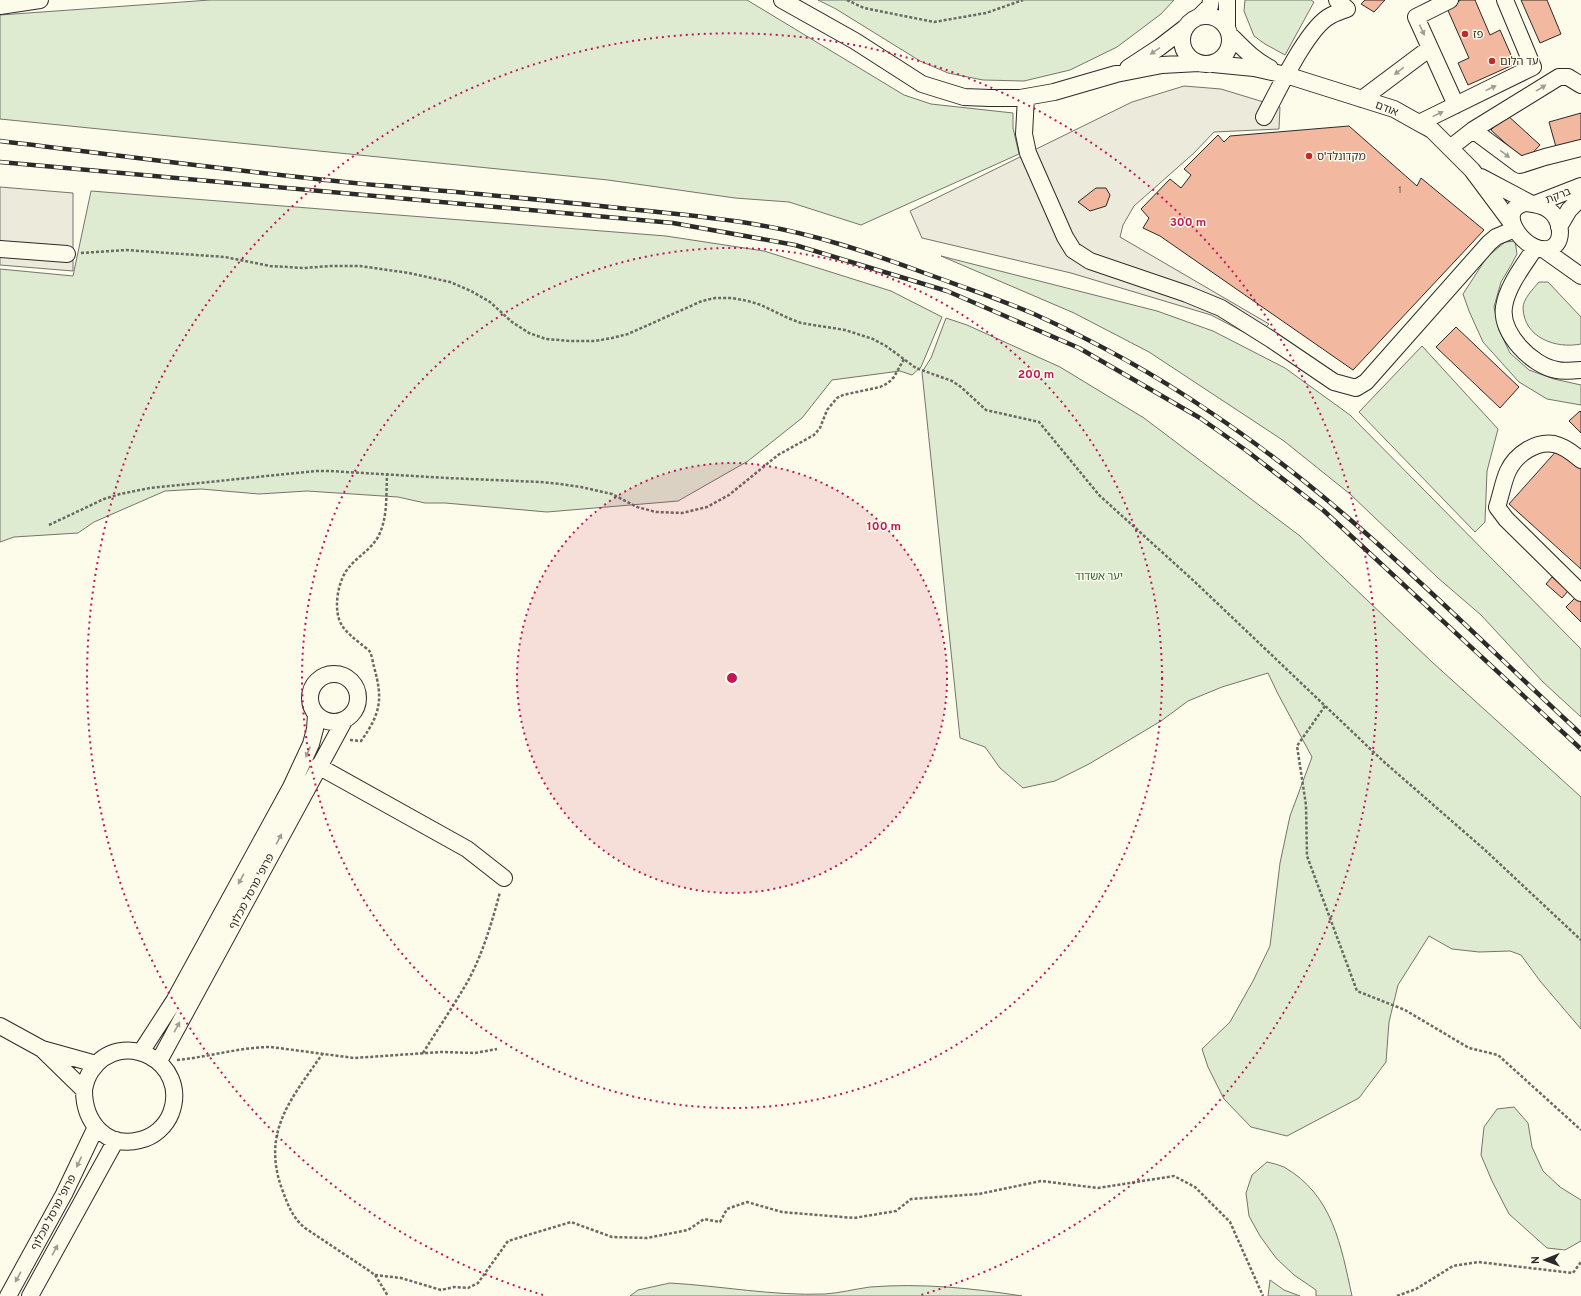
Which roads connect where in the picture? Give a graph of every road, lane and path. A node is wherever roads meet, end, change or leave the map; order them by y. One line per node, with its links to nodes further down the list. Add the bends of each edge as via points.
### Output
1 (40, 0): 10 (street)
2 (782, 0): 19 (street, via 855,41 922,84 964,96)
3 (847, 0): 4 (path, via 864,8 934,22 986,13)
4 (1023, 0)
5 (1211, 0): 11 (street, via 1210,6)
6 (1227, 0): 13 (street)
7 (1337, 0): 17 (street, via 1347,9 1329,16 1316,28)
8 (1450, 0): 14 (street, one-way to 14, via 1416,17)
9 (1505, 0): 21 (street, one-way to 9, via 1533,67)
10 (0, 6)
11 (1199, 17): 12 (street); 13 (street, via 1212,16 1223,22)
12 (1186, 27): 15 (street, via 1183,48 1192,60); 16 (street, one-way to 16, via 1147,56)
13 (1229, 31): 15 (street, via 1231,42 1225,56); 17 (street, אודם, via 1260,63)
14 (1430, 48): 20 (street, one-way to 20); 21 (street)
15 (1206, 64): 16 (street, אודם, via 1162,65); 17 (street, אודם, via 1254,68)
16 (1116, 74): 19 (street, via 1054,92)
17 (1286, 75): 20 (street, אודם); 22 (street)
18 (1581, 85): 24 (street, one-way to 18, via 1559,77 1568,77)
19 (1026, 97): 31 (street, via 1024,134 1028,153 1073,250 1090,262 1221,308 1334,382 1345,386 1356,388 1366,382 1489,243)
20 (1362, 99): 23 (street, אודם, via 1394,109)
21 (1456, 105): 23 (street, one-way to 21)
22 (1264, 116)
23 (1419, 123): 25 (street, אודם, via 1432,130)
24 (1474, 130): 25 (street); 26 (street, one-way to 26, via 1520,165)
25 (1450, 148): 27 (street, אודם)
26 (1581, 148)
27 (1472, 170): 30 (street, אודם, via 1497,187); 31 (street, אודם)
28 (1581, 186): 30 (street, ברקת)
29 (1581, 198): 32 (street, ברקת, via 1568,210)
30 (1533, 204): 31 (street, via 1522,204 1514,210); 32 (street, via 1552,212)
31 (1514, 227): 33 (street, via 1524,240)
32 (1560, 230): 33 (street, via 1556,245 1550,249); 36 (street, via 1567,252)
33 (1539, 248): 36 (street); 38 (street, via 1508,294 1503,308 1506,325 1517,345 1536,362 1556,370)
34 (0, 249): 35 (street)
35 (67, 254): 37 (path, via 126,250 225,257 270,266 360,266 385,269 450,282 490,302 512,322 529,332 546,339 570,341 595,341 628,334 702,301 732,298 762,305 801,323 857,333 886,346)
36 (1581, 276)
37 (904, 359): 40 (path, via 888,383 837,398 814,435 773,459 729,495 691,512 656,512 636,507 612,494 560,484); 43 (path, via 916,368 952,381 986,410 1039,422 1099,495)
38 (1581, 370)
39 (1581, 460): 42 (street, via 1555,444 1532,448 1520,455 1508,470 1497,507)
40 (387, 474): 41 (path, via 316,471 150,488 104,499); 46 (path, via 383,525 373,546 347,570 340,586 337,603 339,621 345,630 370,652 378,681 379,703 371,725 361,741)
41 (49, 525)
42 (1581, 593)
43 (1325, 706): 49 (path); 60 (path, via 1297,746 1306,805 1307,856 1358,991 1405,1010 1469,1048 1498,1054)
44 (316, 714): 45 (street, via 329,722); 45 (street, via 310,699 315,683 320,677 328,674 340,674 351,679 359,694 356,710); 53 (street, פרופ' מרסל מכלוף, one-way to 53, via 311,744 291,787 174,1001)
45 (344, 721): 46 (street, פרופ' מרסל מכלוף)
46 (334, 738): 47 (street, פרופ' מרסל מכלוף)
47 (318, 766): 48 (street, via 467,849); 56 (street, פרופ' מרסל מכלוף, one-way to 47)
48 (504, 878): 55 (path, via 478,960 468,981)
49 (1581, 940)
50 (0, 1026): 51 (street)
51 (42, 1049): 57 (street); 58 (street)
52 (497, 1049): 55 (path, via 475,1053)
53 (141, 1052): 56 (street); 57 (street, via 117,1052)
54 (323, 1053): 55 (path, via 354,1058); 56 (path, via 261,1047); 63 (path, via 284,1111 279,1123 275,1150 278,1177 291,1213 297,1221)
55 (423, 1053)
56 (159, 1061): 61 (street, via 172,1082 173,1107 169,1118 152,1136 128,1142)
57 (96, 1064): 58 (street, via 87,1078)
58 (84, 1090): 59 (street, via 84,1104 88,1116)
59 (96, 1127): 61 (street); 64 (street, פרופ' מרסל מכלוף, one-way to 64, via 64,1194)
60 (1581, 1130)
61 (116, 1140): 65 (street, פרופ' מרסל מכלוף, one-way to 61)
62 (1581, 1262): 68 (path, via 1573,1273 1478,1262 1453,1266 1416,1289)
63 (374, 1275): 66 (path); 67 (path, via 400,1278 441,1290 454,1287 468,1288 478,1283 508,1241 571,1222 612,1236 647,1238 688,1230 704,1219 720,1222 727,1210 747,1202 782,1212 854,1218 896,1211 911,1199 979,1194 1041,1181 1098,1188 1174,1176 1195,1187 1230,1222)
64 (8, 1296)
65 (30, 1296)
66 (388, 1296)
67 (1263, 1296)
68 (1397, 1296)

